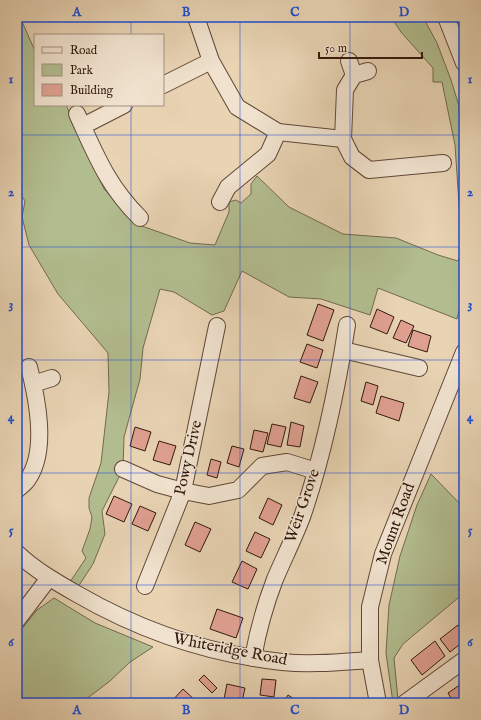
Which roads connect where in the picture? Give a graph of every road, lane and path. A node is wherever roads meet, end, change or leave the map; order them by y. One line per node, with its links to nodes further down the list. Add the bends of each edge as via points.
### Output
1 (196, 17): 3 (street)
2 (446, 17): 4 (street)
3 (211, 61): 6 (street); 8 (street, via 237,107)
4 (464, 63)
5 (357, 69): 9 (street, via 345,90)
6 (164, 84)
7 (122, 106): 12 (street, via 82,124 101,168 122,200)
8 (278, 132): 9 (street); 11 (street, via 268,154 228,187)
9 (343, 139): 10 (street, via 352,157 369,170)
10 (443, 163)
11 (220, 202)
12 (140, 218)
13 (347, 325): 15 (street, Weir Grove)
14 (217, 326): 24 (street, Powy Drive)
15 (343, 350): 18 (street); 22 (street, Weir Grove)
16 (464, 352): 30 (street, Mount Road, via 383,554 370,607)
17 (29, 366): 20 (street)
18 (419, 368)
19 (52, 378): 20 (street)
20 (33, 384): 23 (street, via 39,453 28,479)
21 (123, 469): 24 (street, via 157,484)
22 (316, 471): 24 (street, via 287,462 262,466 238,490 209,496); 29 (street, Weir Grove, via 302,518 275,579 260,622)
23 (17, 490)
24 (183, 491): 27 (street, Powy Drive)
25 (17, 553): 26 (street, Whiteridge Road)
26 (49, 578): 28 (street); 29 (street, Whiteridge Road, via 146,630 205,648)
27 (145, 586)
28 (17, 620)
29 (253, 658): 30 (street, Whiteridge Road, via 312,664)
30 (370, 660): 32 (street, Mount Road)
31 (464, 660): 33 (street)
32 (378, 703)
33 (405, 703)

